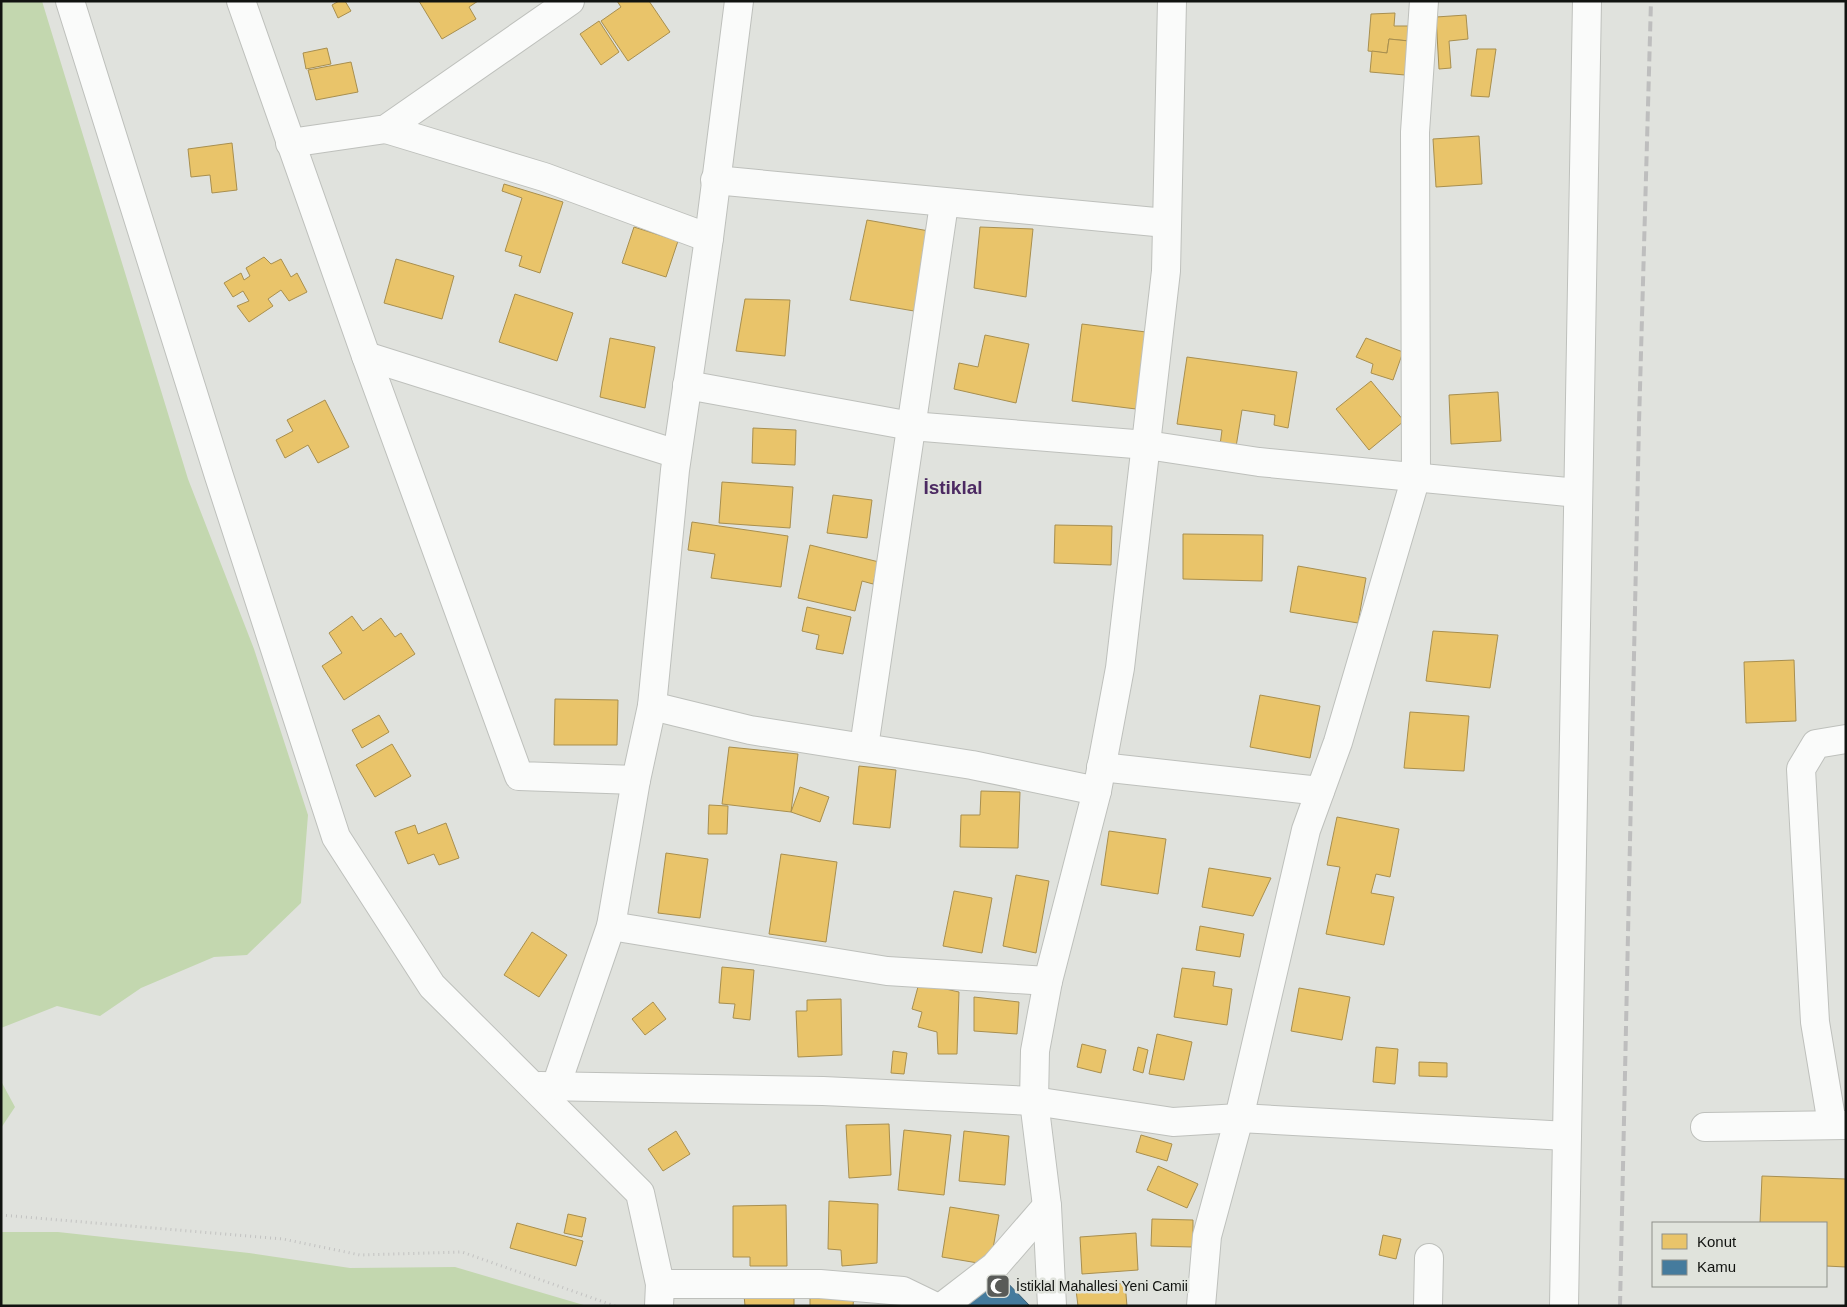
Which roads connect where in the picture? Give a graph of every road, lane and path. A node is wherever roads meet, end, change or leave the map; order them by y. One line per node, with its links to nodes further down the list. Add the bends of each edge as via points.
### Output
1 (70, 1): 29 (street, via 336,837 432,986)
2 (241, 1): 9 (street)
3 (570, 1): 8 (street)
4 (739, 1): 10 (street)
5 (1172, 1): 12 (street)
6 (1424, 1): 19 (street, via 1415,132)
7 (1587, 1): 20 (street)
8 (386, 128): 9 (street); 13 (street, via 544,177)
9 (290, 143): 14 (street)
10 (716, 180): 11 (street); 13 (street)
11 (944, 204): 12 (street); 16 (street)
12 (1166, 223): 17 (street, via 1166,271)
13 (709, 238): 15 (street)
14 (366, 356): 18 (street); 25 (street, via 519,776)
15 (688, 385): 16 (street); 18 (street)
16 (911, 426): 17 (street); 23 (street)
17 (1147, 445): 19 (street, via 1259,462); 24 (street, via 1120,668)
18 (677, 454): 21 (street)
19 (1416, 477): 20 (street); 26 (street, via 1338,742)
20 (1578, 493): 34 (street)
21 (652, 706): 23 (street, via 750,730); 25 (street)
22 (1846, 739): 32 (street, via 1816,744 1801,769 1815,1022)
23 (864, 748): 24 (street, via 981,767)
24 (1099, 779): 26 (street); 28 (street)
25 (636, 780): 27 (street)
26 (1320, 791): 31 (street, via 1306,830)
27 (612, 926): 28 (street, via 887,971); 29 (street)
28 (1048, 981): 30 (street, via 1035,1051)
29 (543, 1086): 30 (street, via 823,1091); 38 (street, via 640,1193)
30 (1034, 1101): 31 (street, via 1173,1122); 35 (street)
31 (1239, 1118): 34 (street); 43 (street, via 1207,1236)
32 (1839, 1125): 33 (street)
33 (1705, 1127)
34 (1567, 1136): 45 (street)
35 (1047, 1206): 41 (street, via 995,1266); 42 (street)
36 (1, 1215): 39 (path, via 283,1239 360,1255 462,1252)
37 (1429, 1258): 44 (street)
38 (660, 1295): 40 (street, via 820,1284 903,1291)
39 (615, 1306)
40 (934, 1306)
41 (943, 1306)
42 (1052, 1306)
43 (1201, 1306)
44 (1428, 1306)
45 (1564, 1306)

